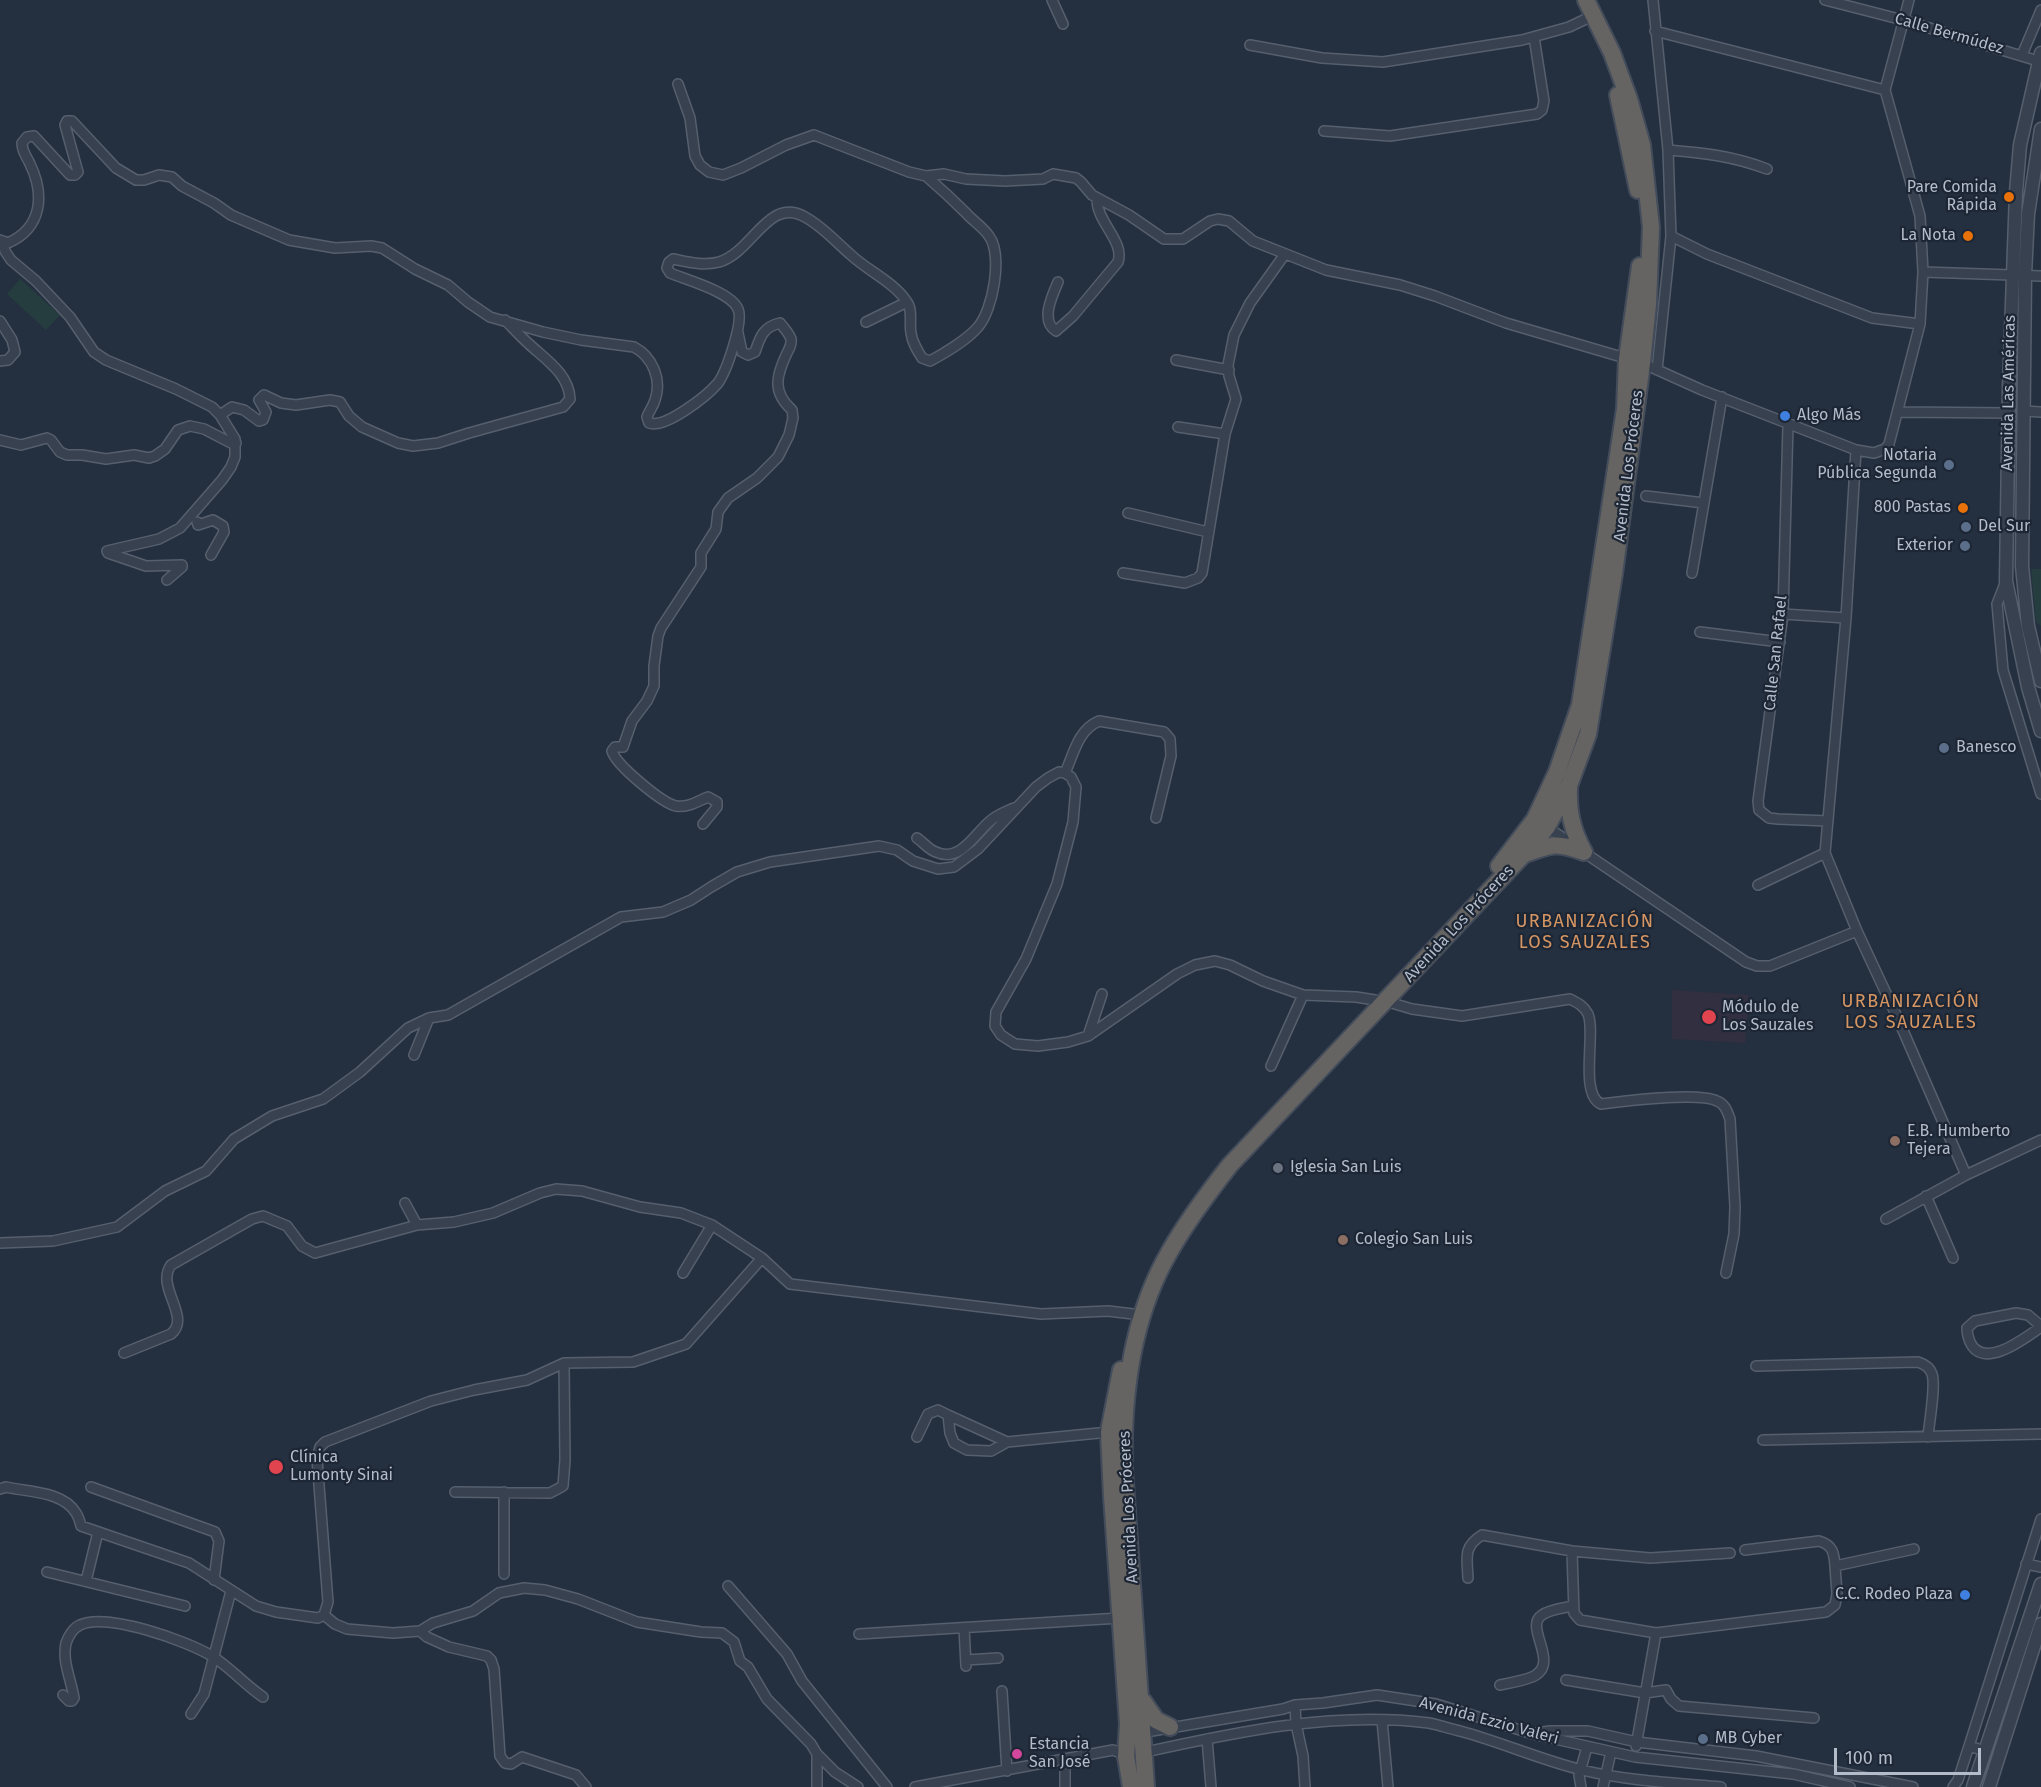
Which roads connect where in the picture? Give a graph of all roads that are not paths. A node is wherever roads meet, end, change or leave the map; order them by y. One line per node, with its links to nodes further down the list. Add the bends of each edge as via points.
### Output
1 (1578, 0): 8 (highway, Avenida Los Próceres)
2 (1586, 0): 39 (highway, Avenida Los Próceres, via 1612,53 1642,145 1651,227)
3 (1653, 0): 11 (street)
4 (1825, 0): 9 (street, Calle Bermúdez)
5 (1909, 0): 9 (street)
6 (1052, 1): 10 (street)
7 (2041, 10): 14 (street)
8 (1588, 18): 12 (street); 39 (highway, Avenida Los Próceres, via 1617,91 1638,189)
9 (1903, 20): 14 (street, Calle Bermúdez); 17 (street)
10 (1063, 24)
11 (1655, 31): 17 (street); 20 (street)
12 (1534, 37): 13 (street, via 1383,62 1313,57); 19 (street, via 1544,100 1537,114 1390,136)
13 (1250, 45)
14 (2022, 55): 15 (street, Calle Bermúdez)
15 (2039, 57): 28 (street, Avenida Las Américas, via 2020,146)
16 (678, 84): 22 (street, via 690,118 695,156 709,172 723,175 814,135)
17 (1885, 90): 27 (street, via 1920,216)
18 (2041, 129): 28 (street, Avenida Las Américas)
19 (1324, 131)
20 (1668, 150): 21 (street, via 1712,153); 24 (street)
21 (1767, 169)
22 (926, 176): 23 (street, via 1005,181 1043,179 1053,174 1081,182); 31 (street, via 990,236 997,268 979,327 930,362 922,358 913,341)
23 (1097, 198): 26 (street, via 1164,239 1183,239 1218,219 1229,221 1253,241); 30 (street, via 1120,258 1056,331 1048,317)
24 (1671, 236): 35 (street, via 1707,254 1872,318); 39 (street)
25 (2, 241): 32 (street, via 15,240 27,230 40,203 22,142 34,136 70,175 75,175 78,172 64,125 72,121 116,168 136,180 159,175 172,177 231,216 289,240 335,248 382,248 448,285 490,317); 46 (street, via 11,260 70,317 99,356 176,388)
26 (1285, 254): 39 (street, via 1326,270 1400,285 1506,323); 40 (street, via 1250,303 1234,335)
27 (1923, 272): 28 (street); 35 (street)
28 (2019, 275): 29 (street); 42 (street, Avenida Las Américas); 45 (street, Avenida Las Américas)
29 (2041, 276)
30 (1058, 282)
31 (907, 302): 34 (street); 36 (street, via 804,216 779,213 730,257 704,264 669,262 670,273 732,301 738,309)
32 (504, 320): 36 (street, via 553,334 639,350 648,358 657,381 655,402 647,417 652,424 681,413 719,382); 46 (street, via 566,382 570,399 563,407 438,443 413,446 362,426 340,402 330,400 296,405 264,395 259,400 266,412 263,420 232,407)
33 (0, 321): 38 (street, via 15,352 8,360)
34 (866, 322)
35 (1920, 324): 43 (street)
36 (738, 333): 78 (street, via 742,352 748,355 755,352 765,331 776,324 780,323 789,336 791,345 778,384 780,396 792,410 789,435 774,462 728,498 718,512 716,530 701,553 701,567 658,636 651,694 632,721 623,747 612,751 633,777 665,801 680,806 708,797 714,799 717,807)
37 (1176, 360): 40 (street)
38 (0, 361)
39 (1642, 364): 41 (street); 72 (highway, Avenida Los Próceres, via 1588,734); 77 (highway, Avenida Los Próceres, via 1625,409 1580,705)
40 (1229, 370): 49 (street, via 1236,399)
41 (1722, 397): 47 (street); 54 (street)
42 (2024, 411): 44 (street); 67 (street, Avenida Las Américas, via 2022,566 2028,626)
43 (1898, 412): 45 (street); 52 (street, via 1884,449 1874,453)
44 (2041, 412)
45 (2008, 413): 62 (street, Avenida Las Américas)
46 (220, 415): 51 (street)
47 (1788, 424): 52 (street); 63 (street, Calle San Rafael)
48 (1178, 426): 49 (street)
49 (1225, 434): 57 (street)
50 (0, 440): 51 (street, via 21,445 47,438 67,455 106,459 155,456 178,430 190,426)
51 (236, 443): 55 (street, via 231,467)
52 (1856, 450): 64 (street)
53 (1646, 496): 54 (street)
54 (1704, 503): 60 (street)
55 (199, 507): 58 (street, via 195,526 213,520 223,526 224,532); 61 (street, via 180,528 165,537 107,551 114,557 146,566 182,565)
56 (1128, 513): 57 (street)
57 (1208, 532): 59 (street, via 1202,573 1192,581)
58 (211, 555)
59 (1123, 573)
60 (1692, 573)
61 (167, 580)
62 (2006, 581): 68 (street, Avenida Las Américas); 69 (street, via 1997,604)
63 (1783, 614): 64 (street); 66 (street, Calle San Rafael)
64 (1846, 618): 76 (street)
65 (1700, 632): 66 (street)
66 (1780, 642): 76 (street, Calle San Rafael, via 1759,810 1769,818)
67 (2041, 681)
68 (2026, 682): 69 (street); 70 (street, Avenida Las Américas)
69 (2008, 686): 73 (street)
70 (2041, 731)
71 (1065, 773): 74 (street, via 1048,778); 75 (street, via 1081,735 1099,721 1164,732 1170,739 1171,756); 89 (street, via 1076,787 1073,822 1057,884 1026,959 996,1012 995,1026 1015,1044 1038,1046)
72 (1570, 783): 77 (highway, Avenida Los Próceres); 80 (highway, via 1570,819)
73 (2041, 794)
74 (1019, 806): 79 (street, via 998,814 955,853 934,852); 88 (street, via 978,849 954,867 938,869 879,846 770,862 737,872 663,912 621,917 448,1015)
75 (1155, 818)
76 (1828, 821): 81 (street)
77 (1541, 823): 80 (street); 82 (highway, Avenida Los Próceres); 87 (highway, Avenida Los Próceres)
78 (703, 824)
79 (917, 838)
80 (1584, 852): 82 (highway, via 1556,844); 84 (street, via 1757,966 1770,966)
81 (1825, 853): 83 (street); 84 (street)
82 (1524, 854): 87 (highway, Avenida Los Próceres)
83 (1758, 885)
84 (1857, 931): 93 (street)
85 (1102, 994): 89 (street)
86 (1303, 995): 87 (street); 89 (street, via 1215,961 1177,974); 91 (street)
87 (1380, 1000): 103 (street, via 1462,1016 1570,999 1583,1006 1589,1018 1590,1079 1597,1102 1673,1098 1719,1101 1730,1119 1735,1207); 104 (highway, Avenida Los Próceres, via 1270,1107 1194,1195 1157,1254); 154 (highway, Avenida Los Próceres, via 1210,1189 1168,1253 1142,1317 1131,1364 1123,1433)
88 (429, 1017): 90 (street); 99 (street, via 408,1028 323,1099 272,1116 234,1140 206,1171 165,1191 117,1227 53,1242)
89 (1088, 1036)
90 (414, 1055)
91 (1271, 1066)
92 (2041, 1140): 93 (street)
93 (1966, 1175): 94 (street)
94 (1926, 1196): 96 (street); 101 (street)
95 (405, 1203): 97 (street)
96 (1886, 1219)
97 (417, 1225): 98 (street, via 493,1213 556,1189 681,1213); 106 (street, via 315,1253 302,1246 287,1226 264,1216 252,1219 171,1264 166,1278 177,1316 176,1328 171,1334)
98 (712, 1225): 100 (street); 102 (street)
99 (0, 1243)
100 (762, 1257): 104 (street, via 790,1284 1041,1314); 107 (street, via 686,1344 633,1362)
101 (1953, 1258)
102 (683, 1273)
103 (1726, 1273)
104 (1133, 1314): 110 (highway, Avenida Los Próceres)
105 (2041, 1327): 105 (street, via 2028,1315 2016,1313 1975,1321 1967,1328 1967,1334 1972,1347 1988,1354 2020,1342)
106 (124, 1353)
107 (564, 1364): 119 (street, via 563,1486 550,1492); 139 (street, via 527,1380 431,1401 320,1447 317,1459 328,1602)
108 (1756, 1366): 113 (street, via 1923,1364 1933,1379)
109 (948, 1415): 112 (street, via 938,1410 928,1414); 115 (street); 115 (street, via 954,1443 968,1450 991,1451)
110 (1109, 1432): 115 (street); 140 (highway, Avenida Los Próceres)
111 (2041, 1434): 113 (street)
112 (917, 1437)
113 (1928, 1437): 114 (street)
114 (1762, 1440)
115 (1007, 1442)
116 (91, 1487): 132 (street, via 215,1532 219,1541)
117 (0, 1489): 121 (street, via 54,1496 76,1512 81,1526)
118 (455, 1492): 119 (street)
119 (504, 1492): 130 (street)
120 (2041, 1519): 126 (street)
121 (98, 1532): 132 (street, via 189,1563); 133 (street)
122 (1914, 1549): 127 (street)
123 (1745, 1550): 127 (street, via 1819,1541 1827,1543 1833,1552)
124 (1572, 1551): 125 (street, via 1650,1558); 131 (street, via 1482,1535 1467,1552); 138 (street)
125 (1730, 1553)
126 (2026, 1564): 128 (street); 165 (street)
127 (1835, 1566): 144 (street, via 1835,1605 1826,1612)
128 (2041, 1568)
129 (47, 1572): 133 (street)
130 (504, 1574)
131 (1468, 1578)
132 (214, 1580): 136 (street)
133 (86, 1581): 137 (street)
134 (2041, 1584): 168 (street)
135 (728, 1586): 184 (street, via 787,1654 802,1681)
136 (231, 1591): 139 (street, via 256,1606 318,1618); 146 (street)
137 (185, 1606)
138 (1573, 1606): 144 (street, via 1575,1617 1580,1620); 149 (street, via 1538,1618 1542,1670 1533,1677)
139 (324, 1615): 143 (street, via 347,1629)
140 (1120, 1618): 142 (street); 161 (highway, Avenida Los Próceres)
141 (2041, 1624): 199 (street)
142 (964, 1628): 145 (street); 147 (street, via 966,1663)
143 (420, 1631): 171 (street, via 473,1611 499,1593 524,1588 578,1599 637,1622 722,1633 734,1642 740,1661 748,1667 767,1700); 181 (street, via 441,1644 491,1660 500,1756 505,1763 522,1757 576,1775)
144 (1656, 1633): 151 (street)
145 (859, 1634)
146 (214, 1657): 152 (street, via 186,1642 139,1628 115,1623 83,1624 75,1628 66,1643 66,1666 74,1700); 153 (street); 156 (street, via 201,1700)
147 (998, 1658)
148 (1566, 1680): 151 (street)
149 (1500, 1685)
150 (1002, 1691): 177 (street)
151 (1646, 1693): 157 (street, via 1666,1690 1679,1706); 164 (street)
152 (63, 1695)
153 (263, 1697)
154 (1141, 1697): 160 (highway, via 1155,1720); 161 (highway, Avenida Los Próceres)
155 (1295, 1705): 159 (street); 160 (street, Avenida Ezzio Valeri); 162 (street, Avenida Ezzio Valeri, via 1377,1695 1436,1704)
156 (191, 1714)
157 (1814, 1718)
158 (1382, 1720): 159 (street, Avenida Ezzio Valeri); 176 (street, Avenida Ezzio Valeri, via 1432,1724); 191 (street)
159 (1296, 1724): 163 (street, Avenida Ezzio Valeri); 190 (street)
160 (1170, 1727): 161 (street, Avenida Ezzio Valeri)
161 (1136, 1734): 169 (highway, Avenida Los Próceres); 170 (highway, Avenida Los Próceres)
162 (1533, 1734): 164 (street, via 1588,1731); 166 (street, Avenida Ezzio Valeri)
163 (1207, 1739): 170 (street, Avenida Ezzio Valeri); 189 (street)
164 (1637, 1742): 172 (street); 173 (street)
165 (1969, 1746): 168 (street); 197 (street)
166 (1587, 1747): 167 (street, Avenida Ezzio Valeri); 176 (street)
167 (1611, 1752): 173 (street, Avenida Ezzio Valeri); 178 (street)
168 (1985, 1752): 198 (street)
169 (1119, 1753): 170 (street, Avenida Ezzio Valeri); 174 (street, Avenida Ezzio Valeri); 187 (highway, Avenida Los Próceres)
170 (1143, 1753): 188 (highway, Avenida Los Próceres)
171 (817, 1754): 182 (street); 183 (street)
172 (1756, 1756): 175 (street); 196 (street)
173 (1635, 1757): 175 (street, Avenida Ezzio Valeri)
174 (1065, 1759): 177 (street, Avenida Ezzio Valeri); 186 (street)
175 (1755, 1769): 195 (street, Avenida Ezzio Valeri)
176 (1580, 1770): 178 (street, Avenida Ezzio Valeri); 192 (street)
177 (1007, 1771): 180 (street, Avenida Ezzio Valeri)
178 (1606, 1775): 179 (street, Avenida Ezzio Valeri); 193 (street)
179 (1629, 1780): 193 (street, via 1618,1779); 194 (street, Avenida Ezzio Valeri)
180 (963, 1783): 185 (street, Avenida Ezzio Valeri)
181 (586, 1787)
182 (817, 1787)
183 (858, 1787)
184 (887, 1787)
185 (915, 1787)
186 (1065, 1787)
187 (1131, 1787)
188 (1146, 1787)
189 (1211, 1787)
190 (1305, 1787)
191 (1388, 1787)
192 (1581, 1787)
193 (1604, 1787)
194 (1721, 1787)
195 (1850, 1787)
196 (1913, 1787)
197 (1953, 1787)
198 (1973, 1787)
199 (1989, 1787)

